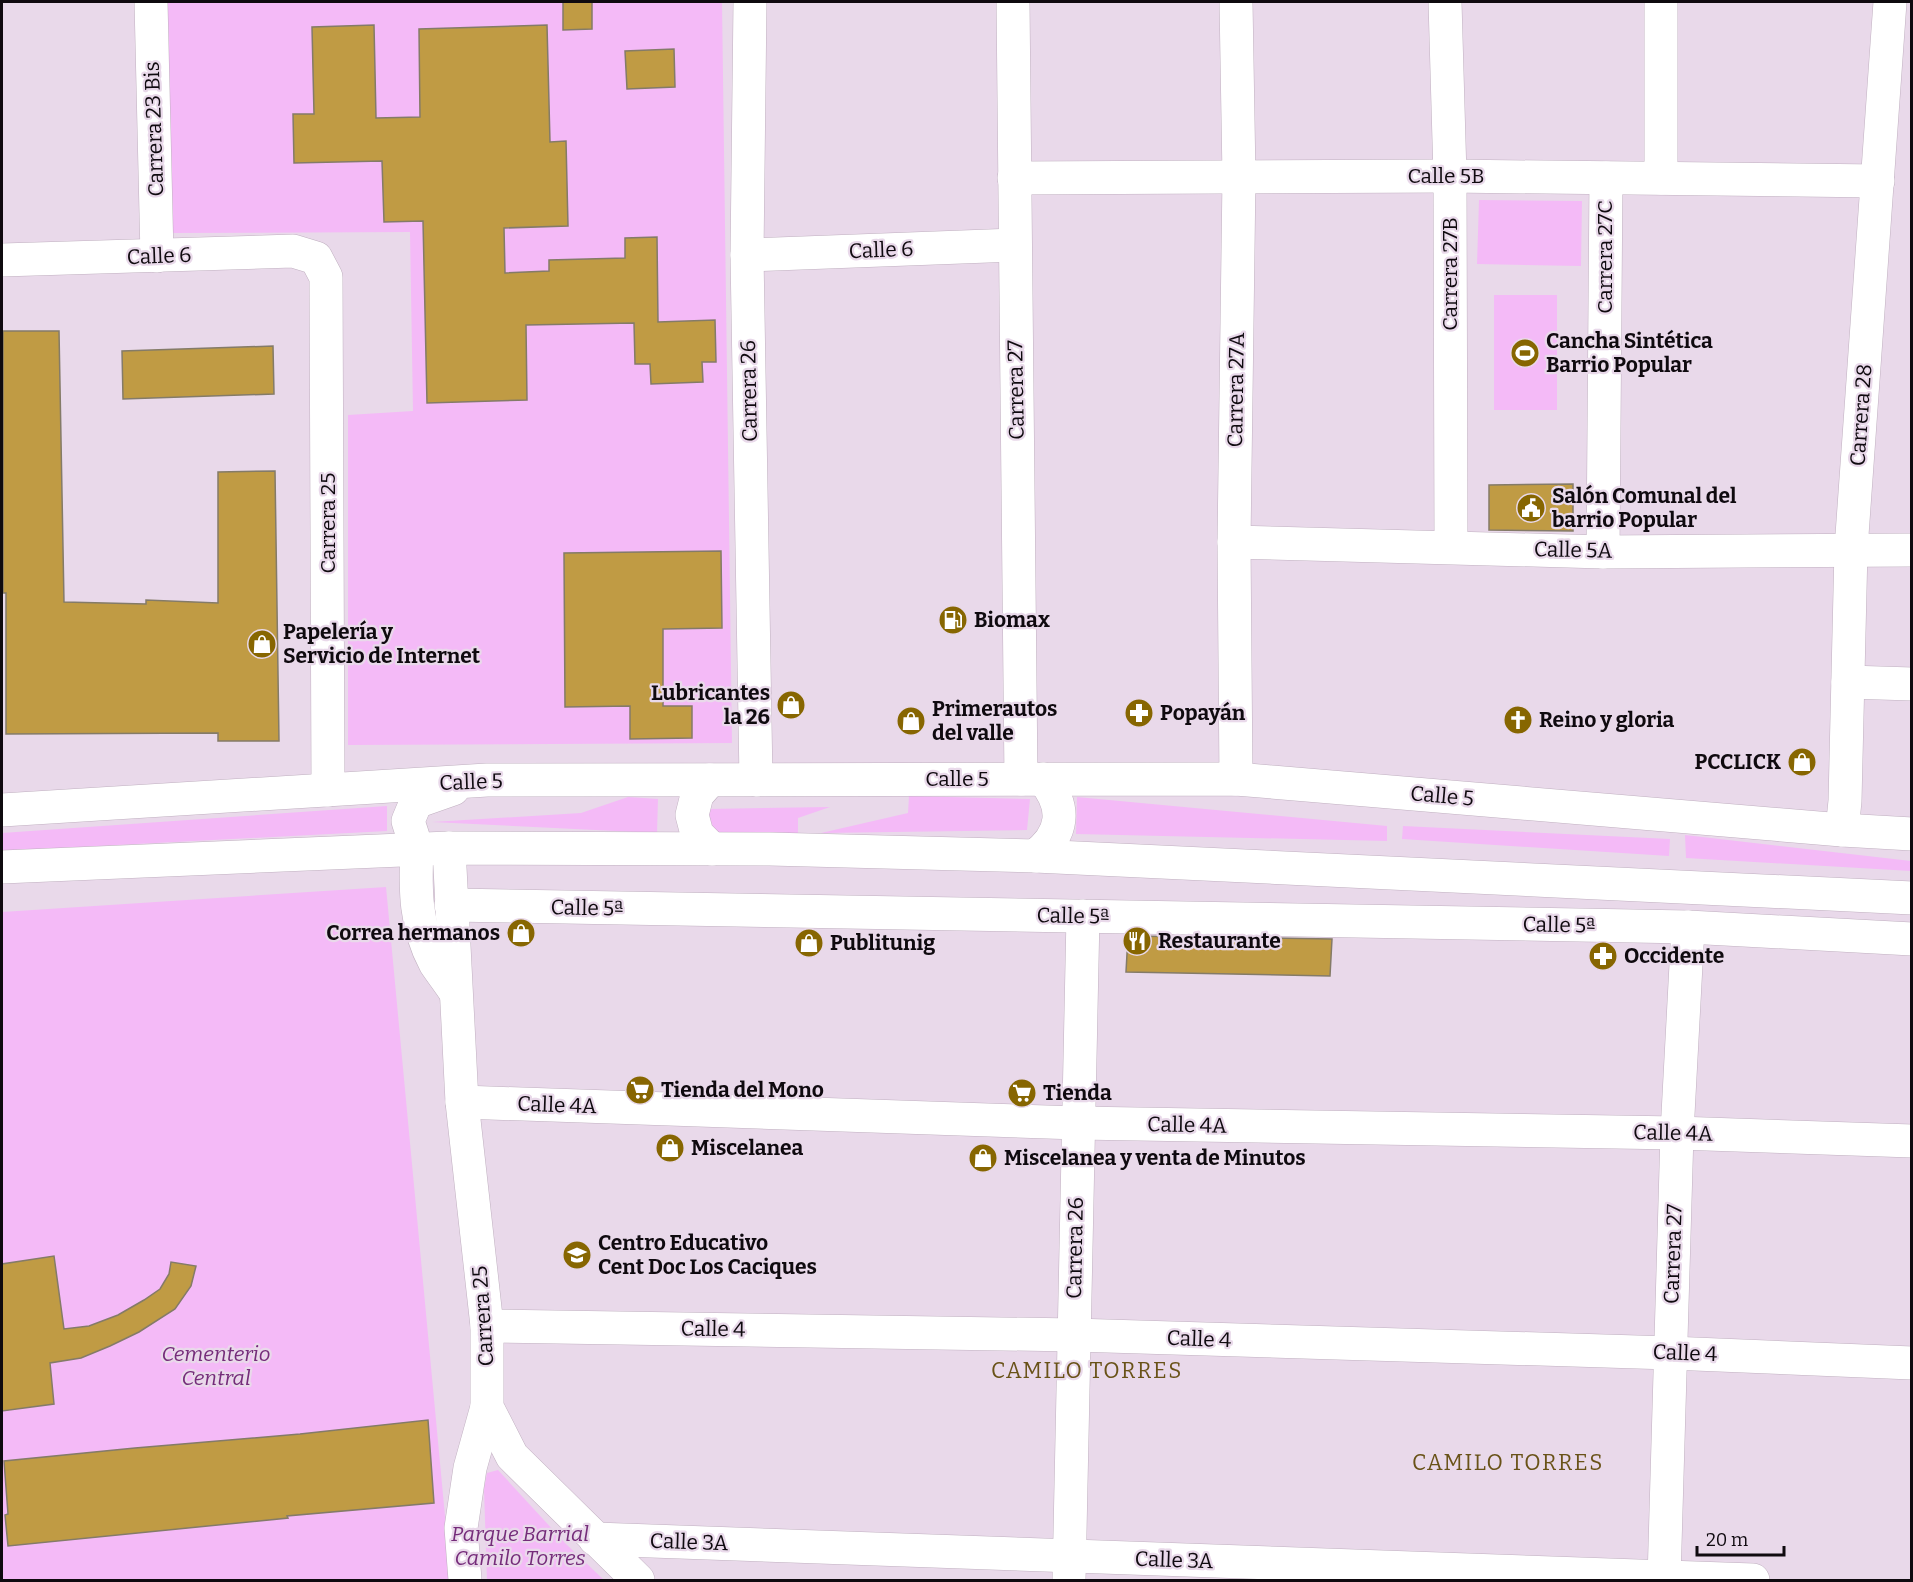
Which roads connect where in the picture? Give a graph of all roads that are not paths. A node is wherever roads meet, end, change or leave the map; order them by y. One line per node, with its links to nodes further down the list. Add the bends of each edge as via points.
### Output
1 (151, 2): 16 (street, Carrera 23 Bis)
2 (750, 2): 15 (street, Carrera 26)
3 (1013, 2): 10 (street, Carrera 27)
4 (1236, 2): 9 (street, Carrera 27A)
5 (1445, 2): 8 (street, Carrera 27B)
6 (1661, 2): 12 (street)
7 (1890, 2): 13 (street, Carrera 28)
8 (1450, 176): 9 (street, Calle 5B); 11 (street, Calle 5B); 20 (street, Carrera 27B)
9 (1239, 177): 10 (street, Calle 5B); 19 (street, Carrera 27A)
10 (1014, 178): 14 (street, Carrera 27)
11 (1606, 178): 12 (street, Calle 5B); 23 (street, Carrera 27C)
12 (1660, 178): 13 (street, Calle 5B)
13 (1878, 180): 21 (street, Carrera 28)
14 (1015, 245): 15 (street, Calle 6); 26 (street, Carrera 27)
15 (747, 255): 30 (street, Carrera 26)
16 (157, 256): 17 (street, Calle 6, via 293,251); 18 (street, Calle 6)
17 (316, 258): 31 (street, Carrera 25, via 326,276)
18 (2, 260)
19 (1234, 542): 20 (street, Calle 5A); 27 (street, Carrera 27A)
20 (1451, 547): 23 (street, Calle 5A)
21 (1851, 549): 22 (street, Calle 5A); 23 (street, Calle 5A); 24 (street, Carrera 28)
22 (1911, 550)
23 (1603, 552)
24 (1848, 682): 25 (street); 33 (street, Carrera 28)
25 (1911, 684)
26 (1032, 779): 27 (street, Calle 5); 30 (street, Calle 5); 38 (street, via 1053,791 1059,805 1056,834)
27 (1236, 779): 33 (street, Calle 5)
28 (487, 780): 29 (street, Calle 5); 31 (street, Calle 5); 36 (street, via 416,802 408,821)
29 (710, 780): 30 (street, Calle 5); 37 (street, via 696,795 692,815 697,834)
30 (756, 780)
31 (328, 790): 32 (street, Calle 5)
32 (2, 810)
33 (1842, 830): 34 (street, Calle 5)
34 (1911, 834)
35 (449, 848): 36 (street); 37 (street); 41 (street, Carrera 25)
36 (417, 849): 39 (street); 45 (street, via 414,890 421,927 435,963)
37 (712, 849): 38 (street)
38 (1035, 856): 40 (street)
39 (2, 867)
40 (1911, 898)
41 (451, 905): 42 (street, Calle 5ª); 45 (street, Carrera 25)
42 (1083, 916): 43 (street, Calle 5ª); 47 (street, Carrera 26)
43 (1688, 927): 44 (street, Calle 5ª); 48 (street, Carrera 27)
44 (1911, 939)
45 (457, 994): 46 (street, Carrera 25)
46 (462, 1102): 47 (street, Calle 4A); 50 (street, Carrera 25)
47 (1078, 1123): 48 (street, Calle 4A); 51 (street, Carrera 26)
48 (1677, 1133): 49 (street, Calle 4A); 52 (street, Carrera 27)
49 (1911, 1142)
50 (487, 1326): 51 (street, Calle 4); 54 (street, Carrera 25)
51 (1074, 1335): 52 (street, Calle 4); 56 (street, Carrera 26)
52 (1671, 1353): 53 (street, Calle 4); 57 (street, Carrera 27)
53 (1911, 1363)
54 (488, 1407): 55 (street, Carrera 25, via 512,1456); 58 (street, via 470,1468 460,1528)
55 (596, 1539): 56 (street, Calle 3A); 59 (street, Carrera 25)
56 (1070, 1568): 57 (street, Calle 3A)
57 (1664, 1579): 60 (street, Calle 3A)
58 (465, 1581)
59 (639, 1581)
60 (1753, 1581)

